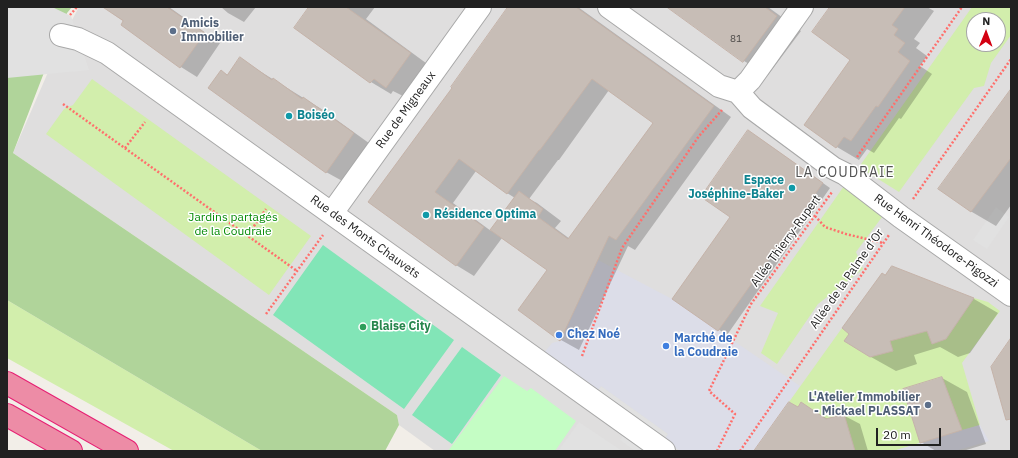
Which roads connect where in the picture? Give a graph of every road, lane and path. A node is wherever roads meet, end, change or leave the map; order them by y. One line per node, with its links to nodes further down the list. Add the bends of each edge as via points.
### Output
1 (77, 7): 6 (path)
2 (480, 7): 15 (street, Rue de Migneaux)
3 (608, 7): 9 (street, via 719,86)
4 (802, 7): 9 (street, via 750,80)
5 (962, 7): 13 (path, Allée Thierry-Rupert)
6 (71, 13)
7 (61, 35): 15 (street, Rue des Monts Chauvets, via 78,39 107,52)
8 (1011, 59): 17 (path, Allée de la Palme d’Or)
9 (738, 92): 13 (street, Rue Henri Théodore-Pigozzi, via 752,108 833,168); 24 (path, via 699,136 622,248)
10 (63, 104): 12 (path)
11 (145, 122): 12 (path)
12 (125, 148): 19 (path)
13 (845, 174): 16 (path, Allée Thierry-Rupert); 17 (street, Rue Henri Théodore-Pigozzi)
14 (266, 209): 19 (path)
15 (332, 213): 29 (street, Rue des Monts Chauvets)
16 (815, 216): 20 (path, via 832,229); 30 (path, Allée Thierry-Rupert, via 751,304 708,391 735,414)
17 (901, 217): 20 (path, Allée de la Palme d’Or); 22 (street, Rue Henri Théodore-Pigozzi)
18 (324, 233): 21 (path)
19 (248, 236): 21 (path)
20 (883, 243): 31 (path, Allée de la Palme d’Or)
21 (297, 272): 23 (path)
22 (1011, 295)
23 (266, 314)
24 (582, 356)
25 (7, 383): 28 (highway)
26 (7, 415): 27 (highway)
27 (71, 451)
28 (127, 451)
29 (664, 451)
30 (717, 451)
31 (740, 451)

